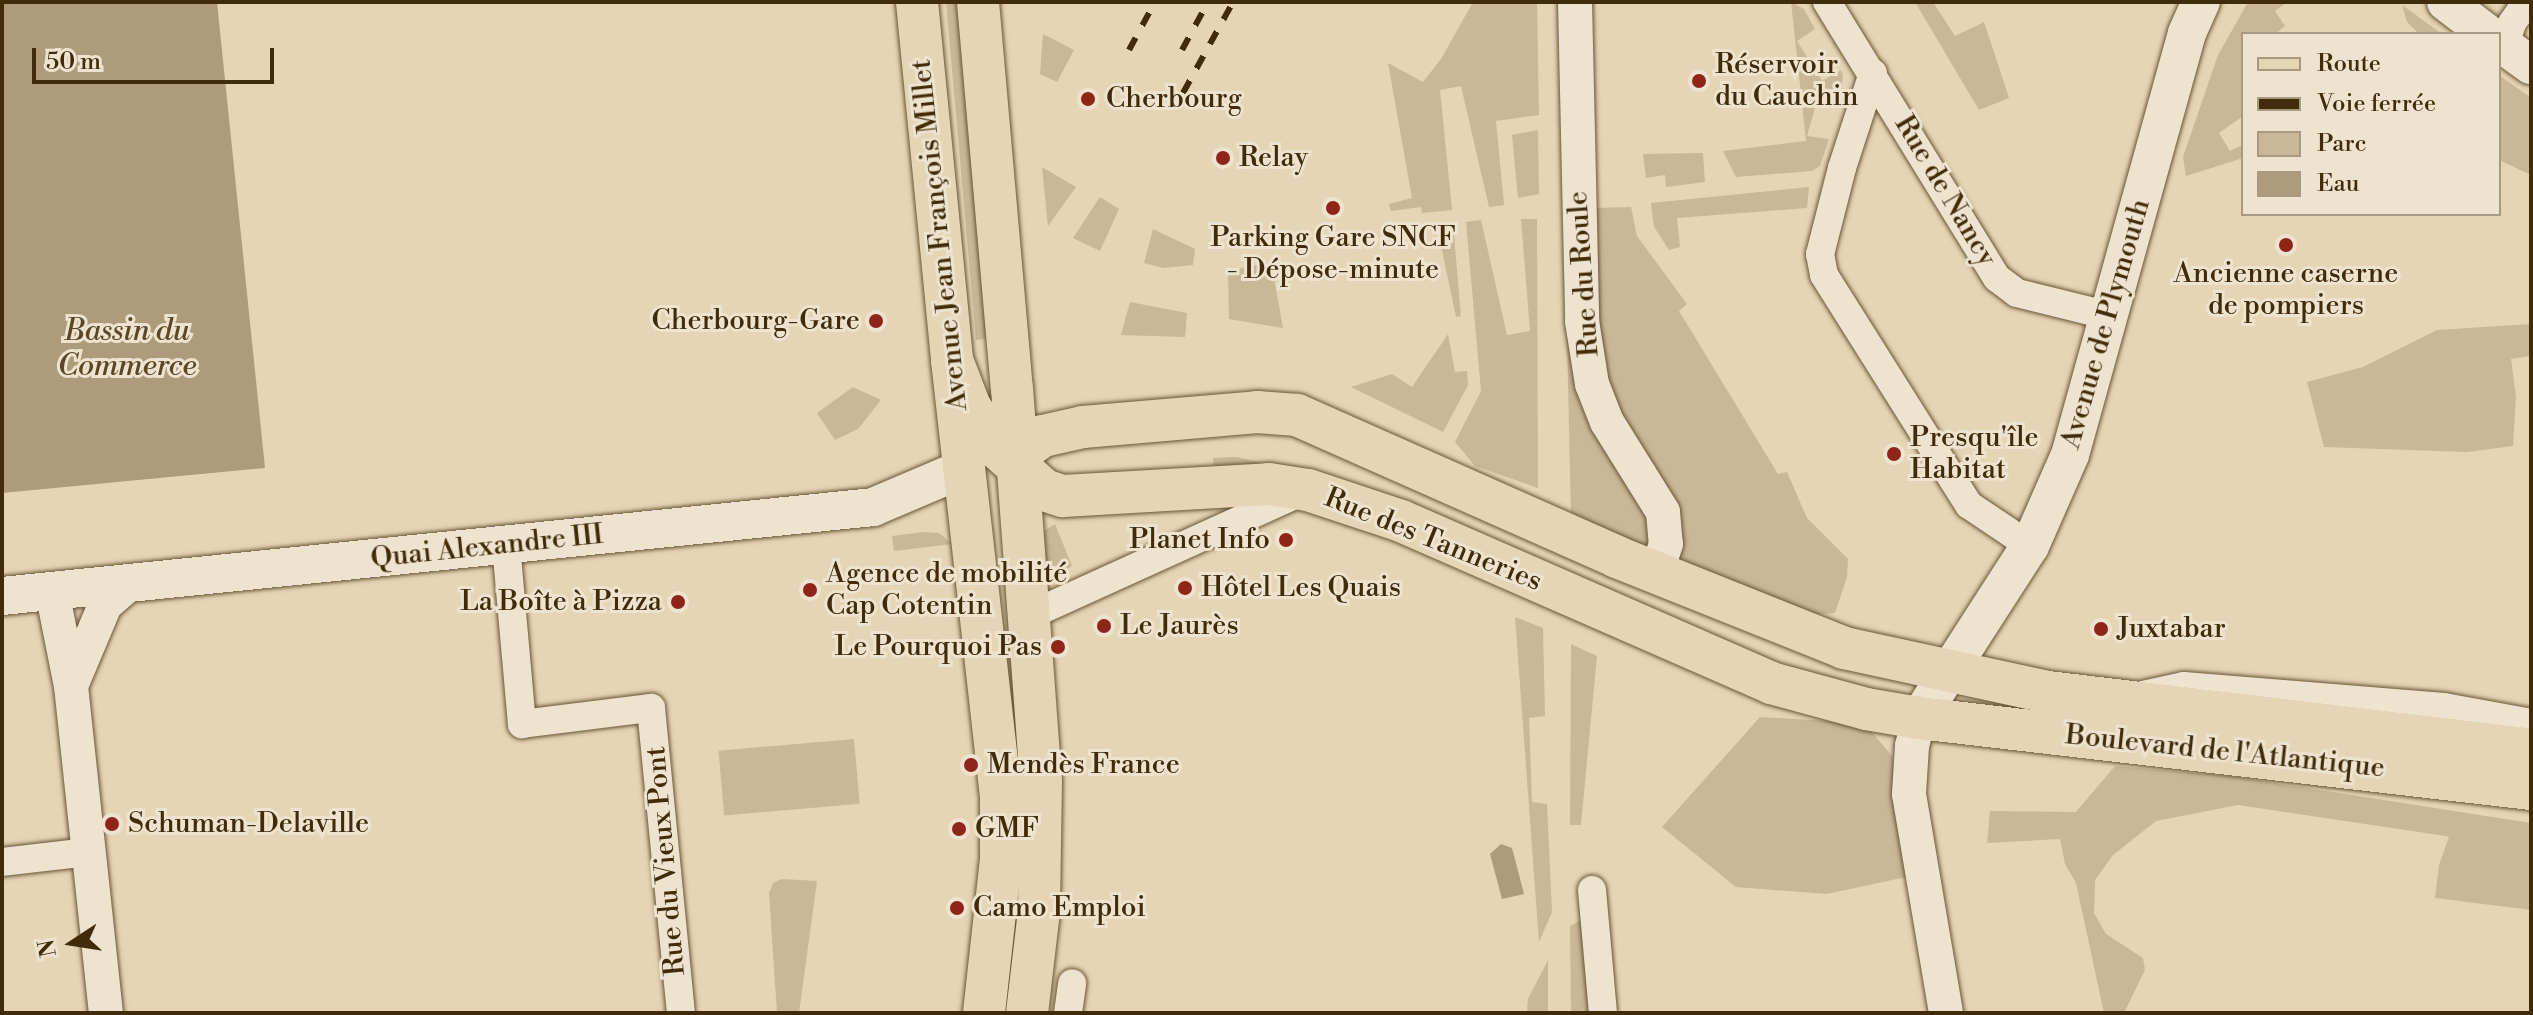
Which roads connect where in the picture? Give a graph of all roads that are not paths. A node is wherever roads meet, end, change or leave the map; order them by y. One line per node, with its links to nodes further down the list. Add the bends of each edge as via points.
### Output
1 (917, 2): 12 (main road, Avenue Jean François Millet)
2 (978, 2): 13 (main road, Avenue Jean François Millet)
3 (1575, 2): 20 (street, Rue du Roule, via 1582,321 1592,384 1607,422 1663,512 1666,544)
4 (1827, 2): 10 (street, Rue de Nancy)
5 (2201, 2): 11 (main road, Avenue de Plymouth, via 2184,46)
6 (2446, 2): 8 (main road)
7 (2522, 2): 9 (street)
8 (2486, 32)
9 (2506, 47)
10 (1873, 73): 11 (street, Rue de Nancy, via 1997,278 2017,293); 19 (street, via 1820,254 1824,275 1969,505)
11 (2110, 316): 19 (main road, Avenue de Plymouth, via 2070,455)
12 (952, 360): 15 (main road, via 980,423 996,447); 16 (main road, Avenue Jean François Millet)
13 (1011, 372): 14 (main road, Rue des Tanneries, via 1015,399 1032,415); 15 (main road, Avenue Jean François Millet)
14 (1083, 427): 15 (main road, Rue des Tanneries, via 1043,436); 20 (main road, Rue des Tanneries, via 1257,412 1297,415)
15 (1017, 463): 16 (main road); 17 (main road, Rue des Tanneries, via 1044,490 1063,496 1269,484); 24 (main road, Avenue Jean François Millet)
16 (965, 468): 18 (main road, Quai Alexandre III, via 873,507); 38 (main road, Avenue Jean François Millet, via 1003,829)
17 (1308, 490): 24 (street); 28 (main road, Rue des Tanneries, via 1401,521 1771,683)
18 (506, 545): 21 (main road, Quai Alexandre III); 37 (street, Rue du Vieux Pont, via 522,724 651,708)
19 (2030, 546): 25 (main road, Avenue de Plymouth)
20 (1656, 573): 25 (main road, Rue des Tanneries, via 1844,648)
21 (131, 582): 22 (main road, Quai Alexandre III); 26 (street, via 105,605)
22 (52, 591): 23 (main road, Quai Alexandre III); 26 (street)
23 (2, 596)
24 (1026, 617): 39 (main road, Avenue Jean François Millet, via 1042,823)
25 (1949, 671): 27 (main road, Boulevard de l'Atlantique); 28 (main road, Avenue de Plymouth)
26 (71, 686): 32 (street)
27 (2117, 700): 29 (street, Boulevard de l'Atlantique, via 2184,686 2444,707); 30 (main road, Boulevard de l'Atlantique)
28 (1919, 718): 31 (main road, Boulevard de l'Atlantique); 42 (street, via 1909,794)
29 (2531, 723)
30 (2531, 750)
31 (2531, 789)
32 (89, 852): 33 (street); 36 (street)
33 (2, 862)
34 (1592, 890): 41 (street)
35 (1072, 983): 40 (street)
36 (106, 1013)
37 (681, 1013)
38 (984, 1013)
39 (1027, 1013)
40 (1068, 1013)
41 (1603, 1013)
42 (1946, 1013)

